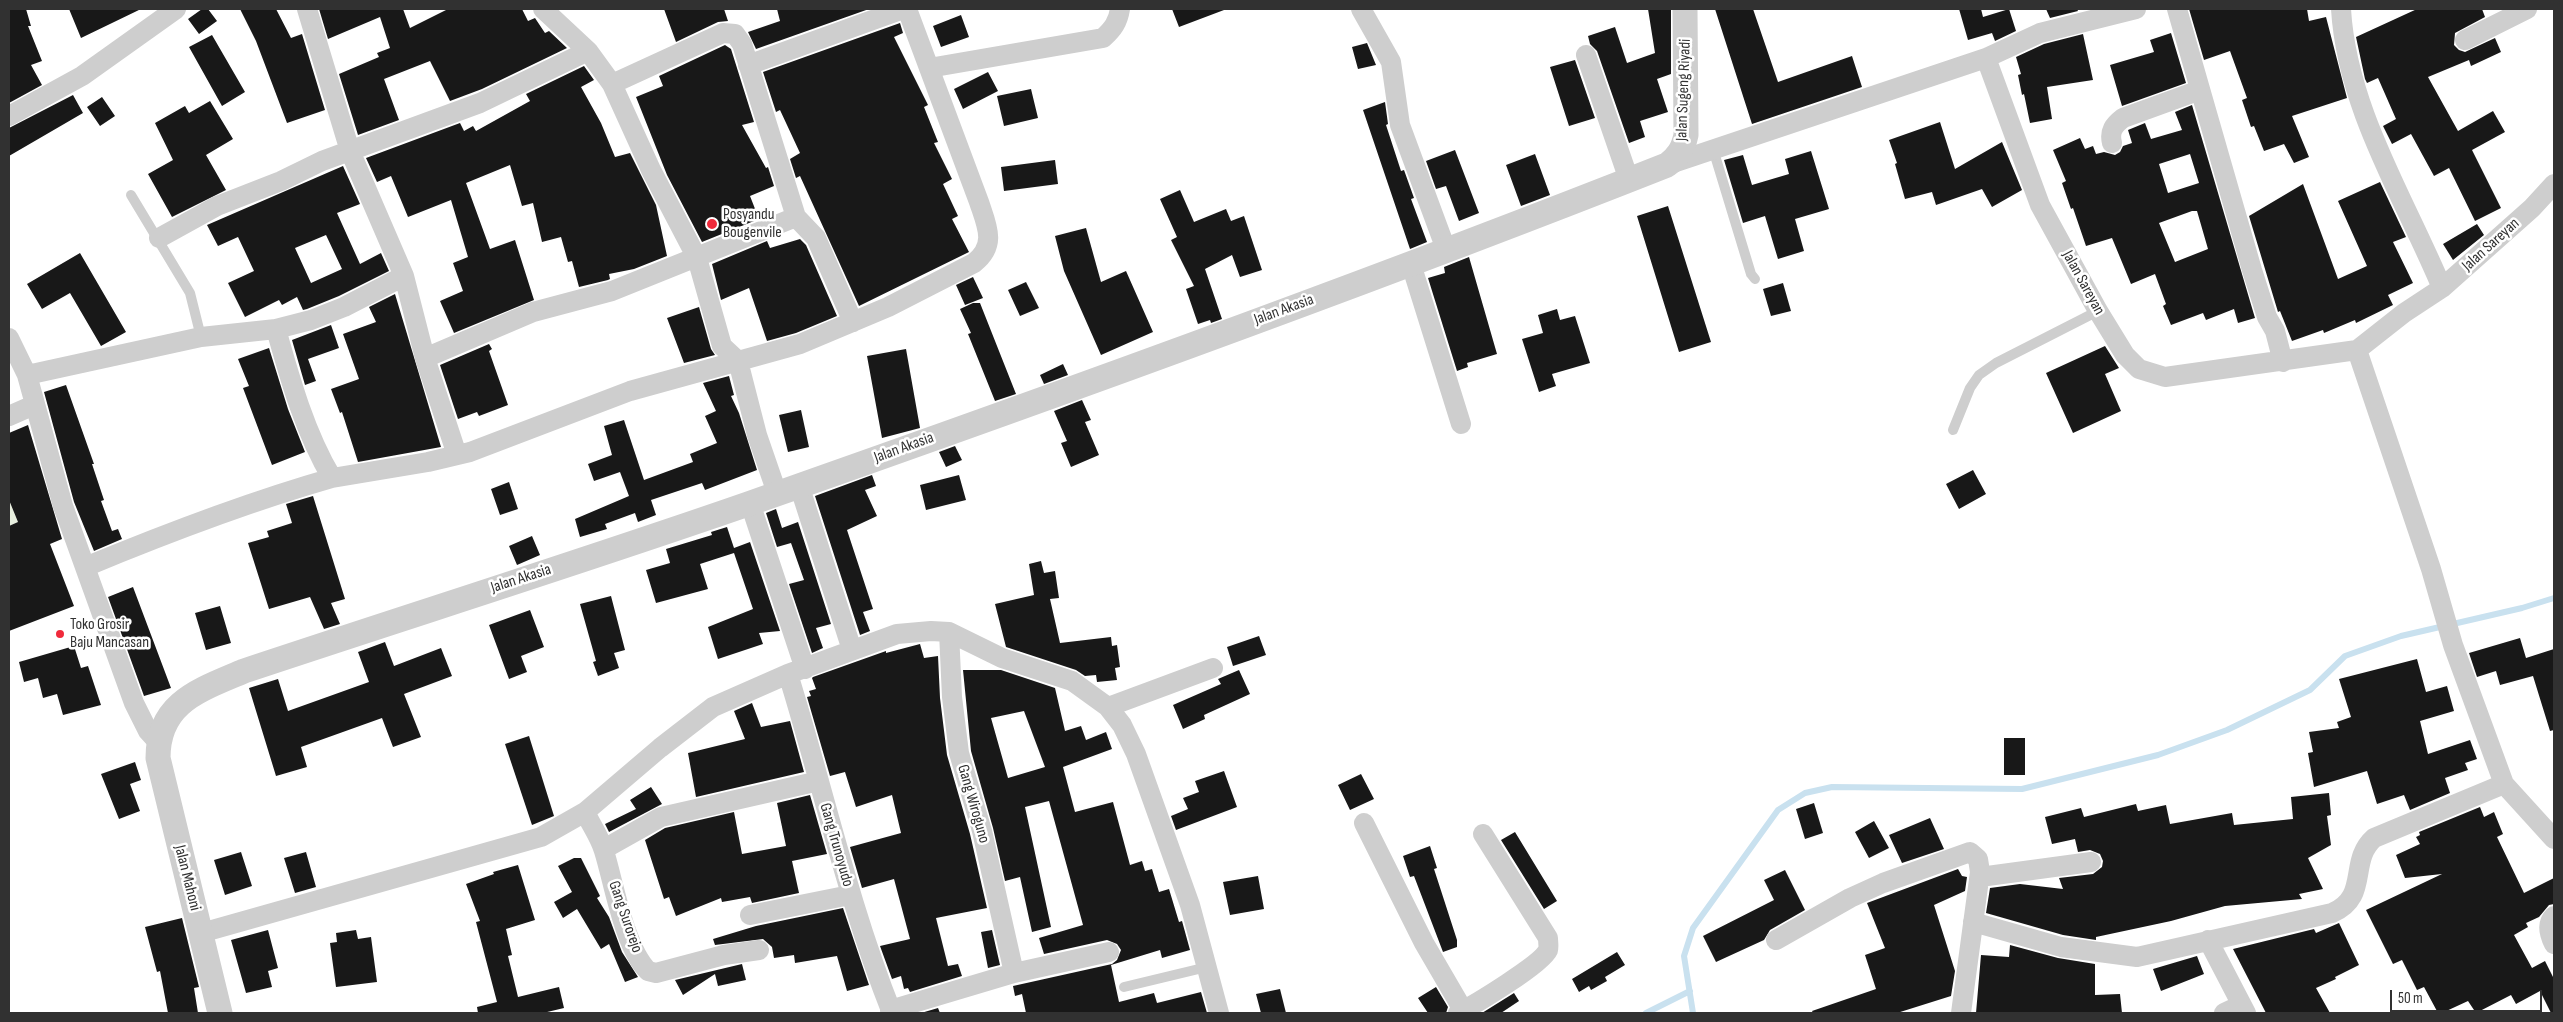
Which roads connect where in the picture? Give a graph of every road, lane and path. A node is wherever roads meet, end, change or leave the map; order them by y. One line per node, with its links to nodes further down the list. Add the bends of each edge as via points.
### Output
1 (176, 9): 21 (street, via 82,76)
2 (306, 9): 24 (street)
3 (543, 9): 14 (street)
4 (903, 9): 17 (street)
5 (907, 9): 18 (street)
6 (1120, 9): 18 (street, via 1112,30 1102,38)
7 (1360, 9): 31 (street, via 1391,62 1400,125)
8 (1685, 9): 25 (street, Jalan Sugeng Riyadi, via 1686,135 1683,148)
9 (2136, 9): 16 (street, via 2040,34)
10 (2177, 9): 20 (street)
11 (2341, 9): 36 (street, via 2343,42 2355,87 2379,151)
12 (2528, 9): 13 (street)
13 (2465, 40)
14 (588, 51): 19 (street); 24 (street, via 480,103)
15 (1586, 55): 26 (street)
16 (1986, 58): 23 (street); 37 (street, Jalan Sareyan, via 2040,205)
17 (748, 65): 19 (street, via 739,38 729,32); 29 (street)
18 (930, 68): 38 (street, via 990,233 987,250 974,263)
19 (612, 84): 32 (street, via 651,170)
20 (2200, 90): 22 (street, via 2123,118 2110,134); 45 (street, via 2252,270)
21 (9, 116)
22 (2112, 143)
23 (1713, 149): 25 (street); 35 (lane)
24 (350, 152): 30 (street, via 217,206); 34 (street)
25 (1667, 165): 26 (street, Jalan Akasia)
26 (1629, 180): 31 (street, Jalan Akasia)
27 (2554, 184): 36 (street, Jalan Sareyan, via 2532,208)
28 (132, 195): 30 (lane)
29 (796, 217): 32 (street); 38 (street, via 816,238)
30 (159, 238): 40 (lane, via 190,293)
31 (1446, 252): 33 (street, Jalan Akasia)
32 (697, 258): 43 (street, via 612,290 533,312); 44 (street, via 722,346)
33 (1411, 264): 49 (street); 53 (street, Jalan Akasia)
34 (404, 276): 39 (street, via 344,307); 43 (street)
35 (1755, 279)
36 (2442, 288): 42 (street, Jalan Sareyan)
37 (2098, 311): 45 (street, Jalan Sareyan, via 2125,355 2139,369 2164,377); 50 (lane, via 1996,363 1980,375 1970,388)
38 (852, 322): 44 (street, via 800,344)
39 (276, 329): 40 (street); 52 (street, via 291,384)
40 (200, 337): 46 (street)
41 (9, 338): 46 (street)
42 (2357, 350): 45 (street, Jalan Sareyan); 63 (street, via 2431,569 2453,645)
43 (425, 358): 51 (street)
44 (738, 361): 51 (street, via 630,390); 53 (street, via 757,435)
45 (2283, 362)
46 (27, 375): 47 (street)
47 (34, 405): 48 (street); 55 (street, via 63,506)
48 (9, 416)
49 (1461, 424)
50 (1952, 430)
51 (457, 455): 52 (street)
52 (332, 478): 55 (street, via 264,498)
53 (788, 489): 54 (street, Jalan Akasia); 57 (street)
54 (750, 503): 59 (street, Gang Trunoyudo); 61 (street, Jalan Akasia, via 244,671 195,692 180,704 164,721)
55 (85, 566): 61 (street, via 138,712)
56 (949, 632): 57 (street, via 932,630 897,634); 60 (street, via 1002,658 1072,681); 82 (street, Gang Wiroguno, via 959,752 982,831)
57 (852, 650): 59 (street)
58 (1213, 668): 60 (street)
59 (797, 672): 62 (street, Gang Trunoyudo); 64 (street, via 713,707)
60 (1108, 707): 81 (street, via 1122,725 1136,754 1190,906)
61 (158, 742): 75 (street, Jalan Mahoni, via 164,789)
62 (819, 781): 68 (street, via 661,817); 71 (street, Gang Trunoyudo)
63 (2504, 784): 66 (street); 77 (street, via 2374,838 2364,847 2351,900 2342,909)
64 (585, 812): 68 (street, Gang Surorejo); 75 (street, via 534,839)
65 (1364, 822): 86 (street)
66 (2551, 832)
67 (1483, 834): 86 (street, via 1548,938 1548,949 1542,957)
68 (604, 848): 79 (street, Gang Surorejo, via 632,944 648,971 656,973 724,955)
69 (2091, 862): 70 (street)
70 (1980, 877): 74 (street); 76 (street, via 1978,858 1967,852 1867,890)
71 (850, 895): 72 (street); 85 (street, Gang Trunoyudo)
72 (750, 915)
73 (2554, 916): 78 (street, via 2549,926)
74 (1973, 922): 77 (street, via 2061,947 2136,957); 89 (street)
75 (201, 933): 87 (street, Jalan Mahoni)
76 (1776, 940)
77 (2208, 940): 84 (street)
78 (2554, 944)
79 (758, 950)
80 (1109, 952): 82 (street)
81 (1207, 967): 83 (lane); 88 (street)
82 (1014, 973): 85 (street)
83 (1124, 987)
84 (2237, 1010)
85 (891, 1012)
86 (1460, 1012)
87 (220, 1013)
88 (1219, 1013)
89 (1961, 1013)

